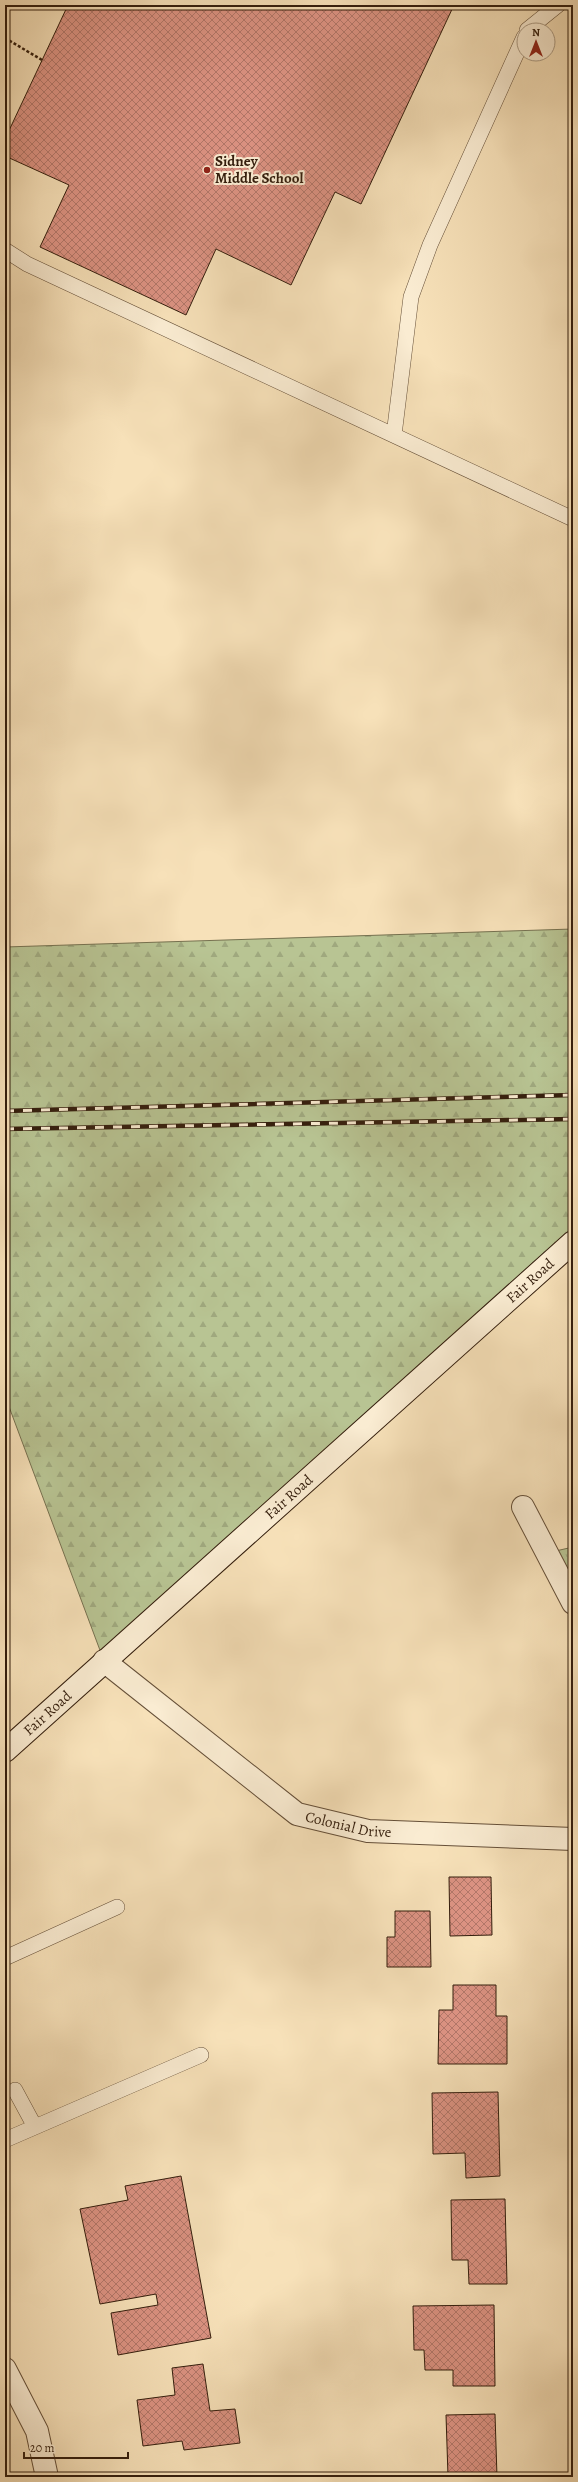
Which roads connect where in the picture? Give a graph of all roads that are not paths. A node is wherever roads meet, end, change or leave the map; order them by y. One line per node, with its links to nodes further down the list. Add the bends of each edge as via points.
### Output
1 (558, 5): 2 (lane)
2 (537, 22)
3 (516, 55): 5 (lane, via 430,245 411,297)
4 (5, 250): 5 (lane, via 26,264)
5 (394, 435): 6 (lane)
6 (573, 519)
7 (573, 1242): 10 (main road, Fair Road)
8 (523, 1507): 9 (main road)
9 (573, 1603)
10 (104, 1661): 11 (main road, Fair Road); 12 (main road, Colonial Drive, via 297,1814 368,1831)
11 (5, 1751)
12 (573, 1839)
13 (117, 1907): 14 (lane)
14 (5, 1958)
15 (201, 2055): 17 (lane)
16 (15, 2090): 17 (lane)
17 (35, 2127): 18 (lane)
18 (5, 2140)
19 (5, 2369): 20 (main road, via 37,2430)
20 (47, 2477)

